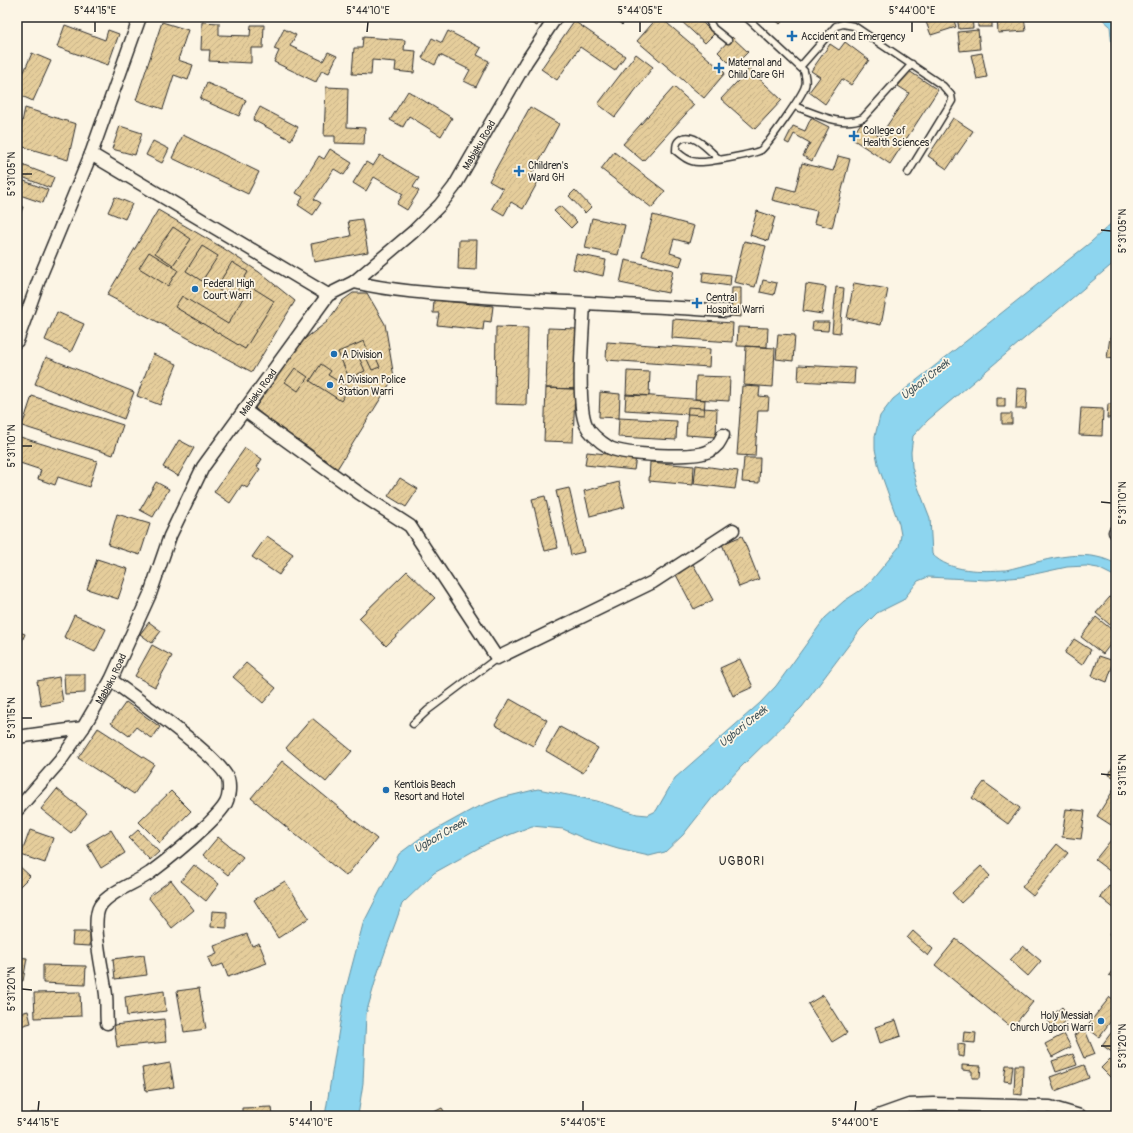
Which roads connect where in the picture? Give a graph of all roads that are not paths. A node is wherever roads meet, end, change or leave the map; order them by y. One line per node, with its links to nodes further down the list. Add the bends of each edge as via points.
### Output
1 (140, 17): 9 (street)
2 (556, 17): 12 (street, Mabiaku Road, via 522,69 454,187 413,232)
3 (707, 17): 5 (lane, via 713,28)
4 (746, 17): 7 (lane)
5 (728, 40)
6 (912, 64): 7 (lane, via 854,26 843,24 836,26); 8 (lane, via 863,118 856,121 832,119); 11 (lane, via 943,86 951,95 952,101)
7 (800, 67): 8 (lane, via 804,71 805,87)
8 (794, 106): 10 (lane, via 761,150 750,155)
9 (91, 154): 13 (street); 16 (street)
10 (719, 159): 10 (lane, via 697,162 683,157 676,151 676,145 680,139 696,139)
11 (908, 173)
12 (354, 282): 13 (street, Mabiaku Road); 14 (street, via 426,293)
13 (328, 294): 17 (street, Mabiaku Road)
14 (584, 304): 15 (street); 18 (street, via 582,405 586,425 595,437 610,448 630,453 686,456 708,452 718,446)
15 (726, 311)
16 (17, 341)
17 (244, 410): 20 (street, via 359,493 410,526); 21 (street, Mabiaku Road, via 203,467 188,497 170,536 150,594)
18 (723, 435)
19 (733, 530): 20 (street, via 653,582)
20 (497, 658): 22 (lane, via 428,710)
21 (111, 680): 23 (street, Mabiaku Road); 26 (street, via 186,736 219,766 228,779 229,789 226,802 219,813 180,852 141,880 108,897 100,906 96,916 96,928 106,996)
22 (414, 724)
23 (83, 728): 24 (street); 25 (street, Mabiaku Road, via 60,761)
24 (17, 737)
25 (17, 810)
26 (107, 1023)
27 (878, 1116): 28 (street, via 909,1105 933,1104 1050,1107)
28 (1080, 1116)

